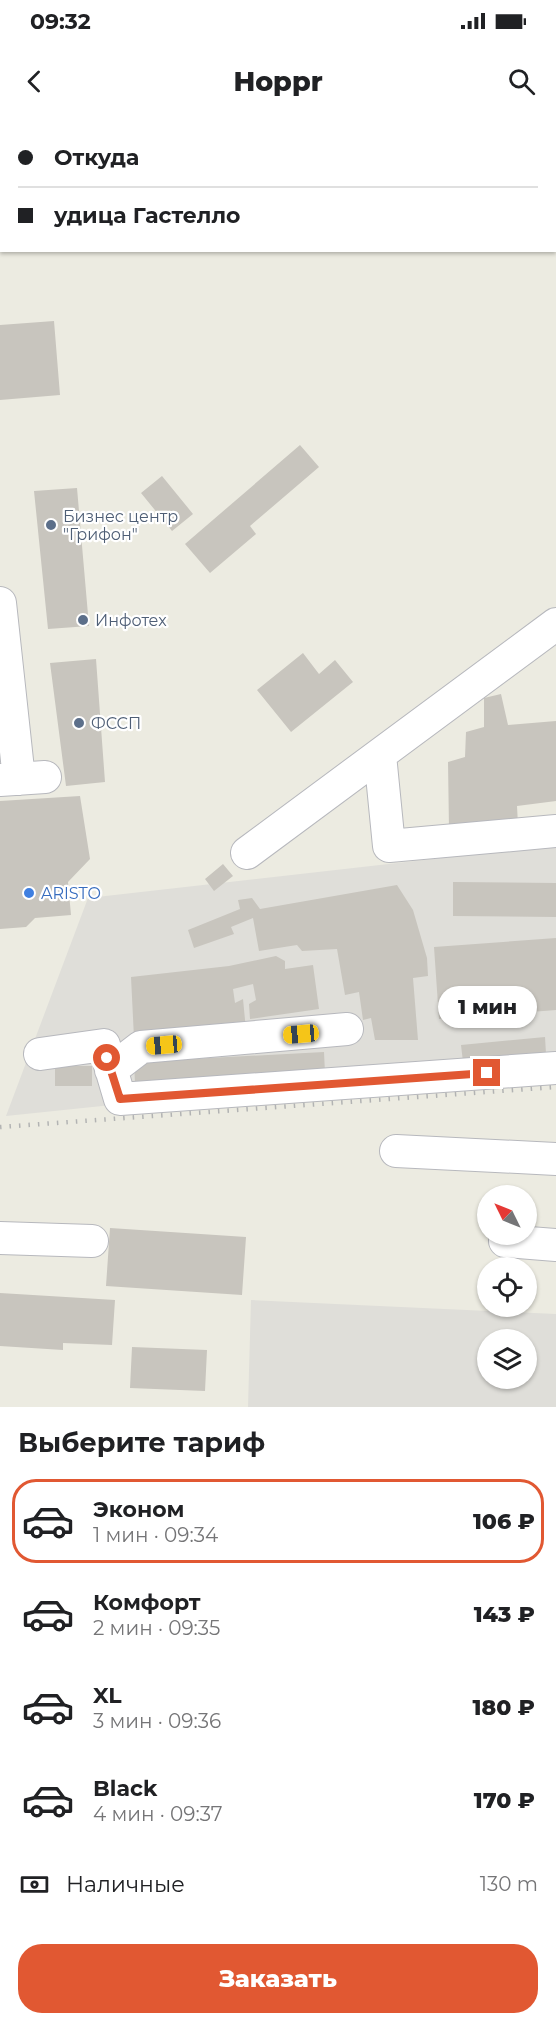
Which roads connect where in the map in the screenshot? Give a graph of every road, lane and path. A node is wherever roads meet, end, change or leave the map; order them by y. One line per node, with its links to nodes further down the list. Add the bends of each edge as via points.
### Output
1 (0, 603): 4 (street)
2 (556, 624): 3 (street)
3 (380, 755): 5 (street, via 389,846); 6 (street)
4 (21, 778)
5 (556, 831)
6 (247, 853)
7 (347, 1029): 10 (street, via 141,1047)
8 (40, 1054): 10 (street, via 104,1045)
9 (556, 1068): 10 (street)
10 (116, 1085)
11 (396, 1151): 12 (street)
12 (556, 1159)
13 (0, 1238): 14 (street)
14 (92, 1241)
15 (537, 1244): 16 (street)
16 (556, 1245)

